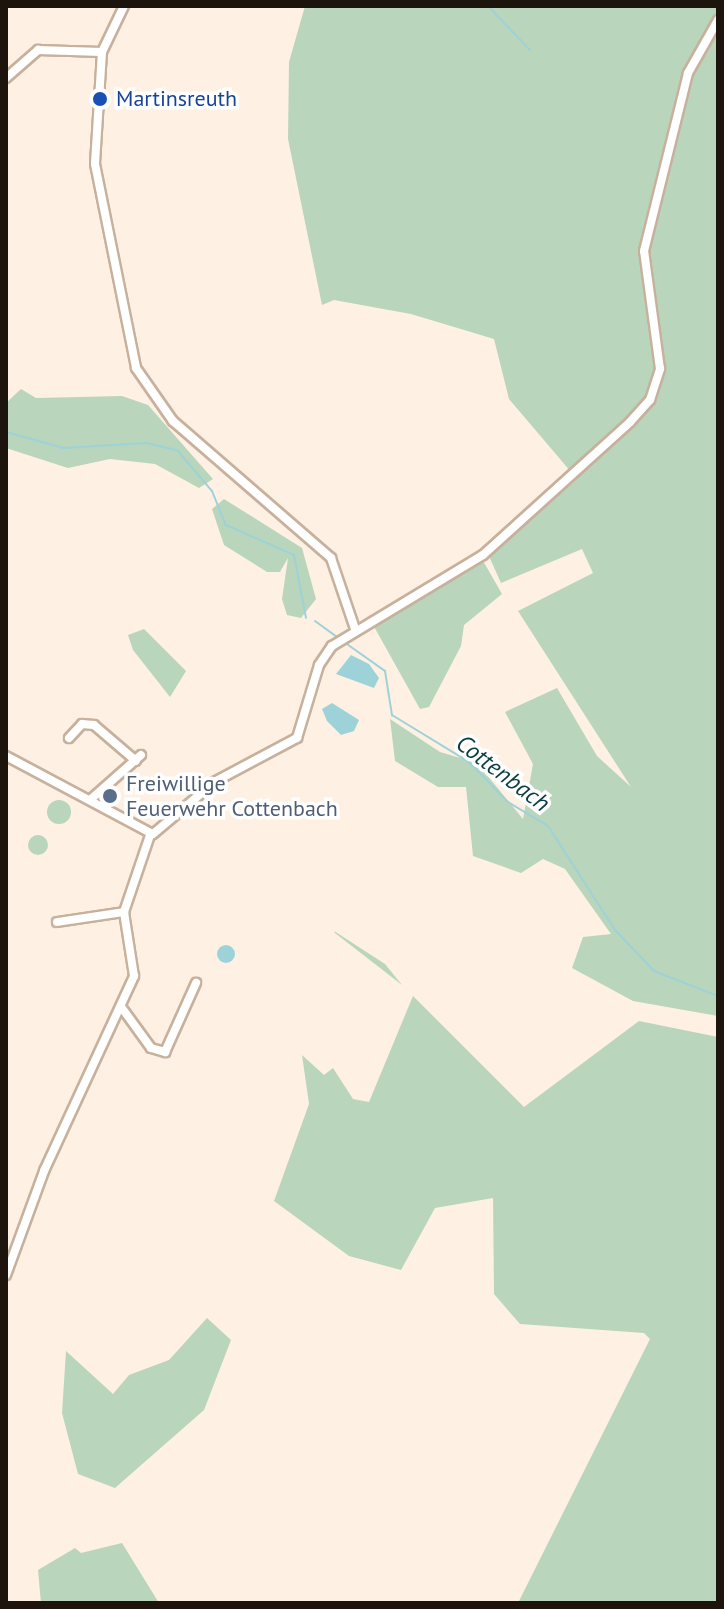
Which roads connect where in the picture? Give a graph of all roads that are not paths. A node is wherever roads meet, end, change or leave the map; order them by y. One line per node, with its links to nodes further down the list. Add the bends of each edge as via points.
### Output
1 (124, 6): 3 (street)
2 (718, 20): 5 (street, via 688,73 644,251 660,369 650,400 507,536)
3 (102, 52): 4 (street, via 38,50); 5 (street, via 95,164 101,219 142,381 222,469 331,558)
4 (6, 78)
5 (355, 629): 9 (street, via 322,659 297,738 216,781)
6 (69, 738): 8 (street, via 82,724 94,725 138,758)
7 (6, 756): 8 (street)
8 (90, 800): 9 (street)
9 (150, 835): 10 (street)
10 (124, 912): 11 (street); 13 (street, via 135,966)
11 (57, 922)
12 (196, 983): 13 (street, via 165,1052 151,1048)
13 (122, 1008): 14 (street, via 44,1171)
14 (6, 1275)

